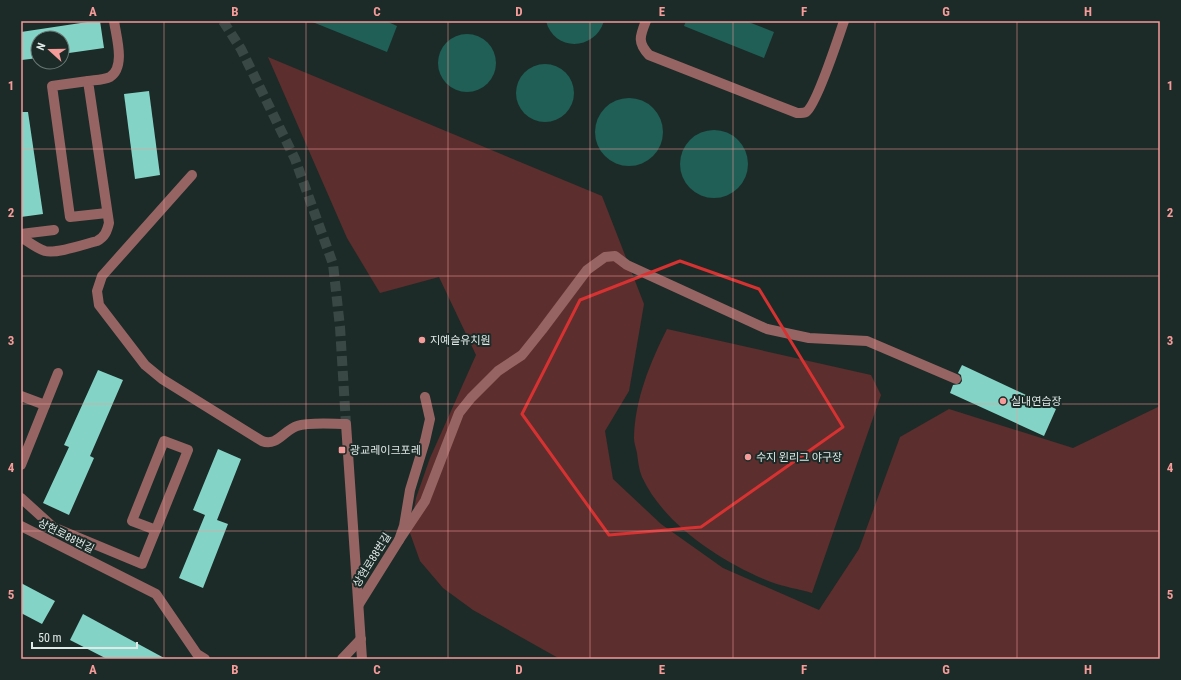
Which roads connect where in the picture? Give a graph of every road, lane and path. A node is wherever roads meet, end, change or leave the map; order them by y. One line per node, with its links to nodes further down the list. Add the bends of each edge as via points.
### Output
1 (114, 21): 4 (street, via 118,66 109,77)
2 (646, 21): 3 (street, via 640,39 642,48 649,55 797,113 806,112 818,92)
3 (844, 21)
4 (88, 81): 6 (street); 6 (street, via 52,86 70,218)
5 (192, 175): 19 (street, via 102,276 97,291 99,305 154,373 262,441 274,442 297,426 346,424)
6 (107, 212): 8 (street, via 107,231 97,241 47,251 32,245)
7 (54, 230): 8 (street)
8 (21, 236)
9 (58, 373): 13 (street)
10 (956, 380): 18 (street, via 867,341 808,338 767,329 627,265 615,256 606,257 587,270 522,355 498,371 459,413 425,501)
11 (21, 396): 13 (street)
12 (425, 397): 18 (street, 상현로88번길, via 430,419)
13 (45, 405): 14 (street)
14 (21, 465)
15 (21, 498): 17 (street, via 53,527 142,564)
16 (21, 526): 21 (street, 상현로88번길, via 156,594 197,654)
17 (156, 530): 17 (street, via 188,450 164,441 132,521)
18 (399, 540): 19 (street, 상현로88번길)
19 (359, 604): 20 (street, 상현로88번길)
20 (361, 640): 22 (street); 23 (street, 상현로88번길)
21 (205, 659)
22 (342, 659)
23 (362, 659)

